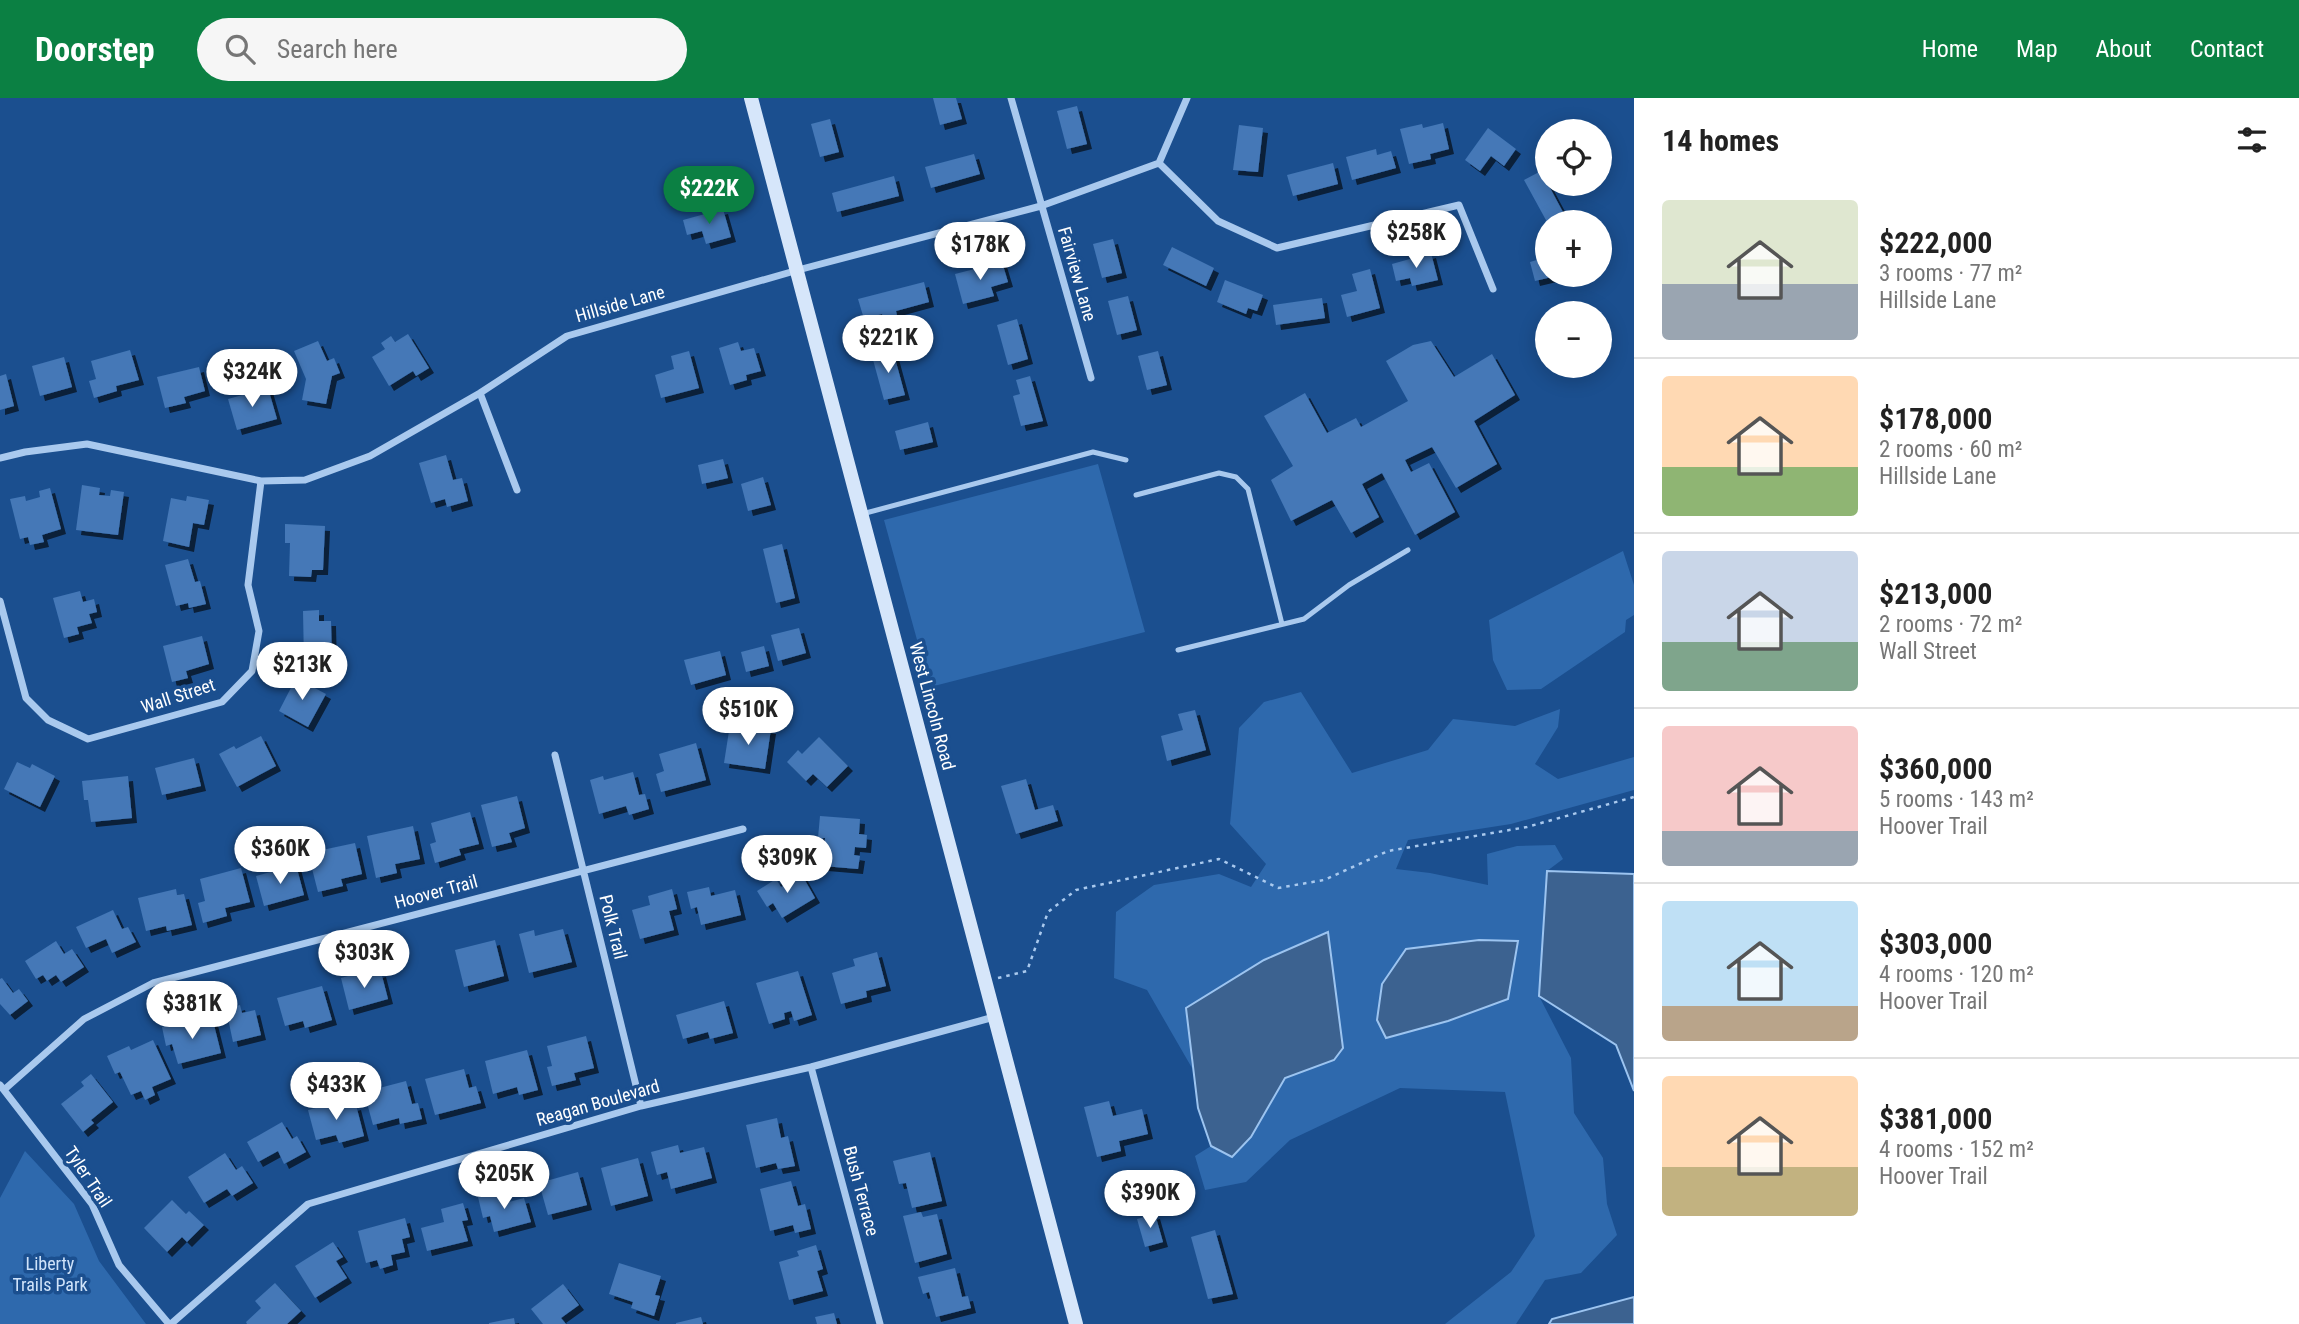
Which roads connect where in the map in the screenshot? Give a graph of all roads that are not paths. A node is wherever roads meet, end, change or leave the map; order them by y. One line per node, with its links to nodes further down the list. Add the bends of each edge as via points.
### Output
1 (751, 98): 6 (street, West Lincoln Road)
2 (1012, 98): 5 (street, Fairview Lane)
3 (1187, 98): 4 (street)
4 (1159, 163): 5 (street, Hillside Lane); 7 (street, via 1218,221 1276,248 1459,205)
5 (1041, 206): 6 (street, Hillside Lane); 8 (street, Fairview Lane)
6 (798, 270): 9 (street, Hillside Lane, via 568,336); 15 (street, West Lincoln Road)
7 (1493, 289)
8 (1091, 378)
9 (480, 393): 12 (street, Hillside Lane, via 370,456 305,480); 13 (street)
10 (0, 458): 12 (street, Hillside Lane, via 87,444)
11 (1126, 460): 15 (lane, via 1093,452)
12 (261, 481): 17 (street, Wall Street, via 248,584 259,631 252,671 222,702 88,739 48,720 26,698)
13 (517, 490)
14 (1136, 495): 18 (lane, via 1219,473 1236,477 1248,489)
15 (862, 514): 23 (street, West Lincoln Road)
16 (1408, 550): 18 (lane, via 1304,619)
17 (0, 601)
18 (1282, 624): 19 (lane)
19 (1178, 650)
20 (555, 755): 22 (street, Polk Trail)
21 (743, 829): 22 (street, Hoover Trail)
22 (583, 869): 25 (street, Hoover Trail, via 153,983 84,1019); 26 (street, Polk Trail)
23 (994, 1017): 24 (street, Reagan Boulevard); 29 (street, West Lincoln Road)
24 (811, 1067): 26 (street, Reagan Boulevard); 28 (street, Bush Terrace)
25 (2, 1087): 27 (street, Tyler Trail, via 92,1203 119,1265)
26 (641, 1106): 27 (street, Reagan Boulevard, via 308,1204)
27 (170, 1324)
28 (880, 1324)
29 (1076, 1324)

